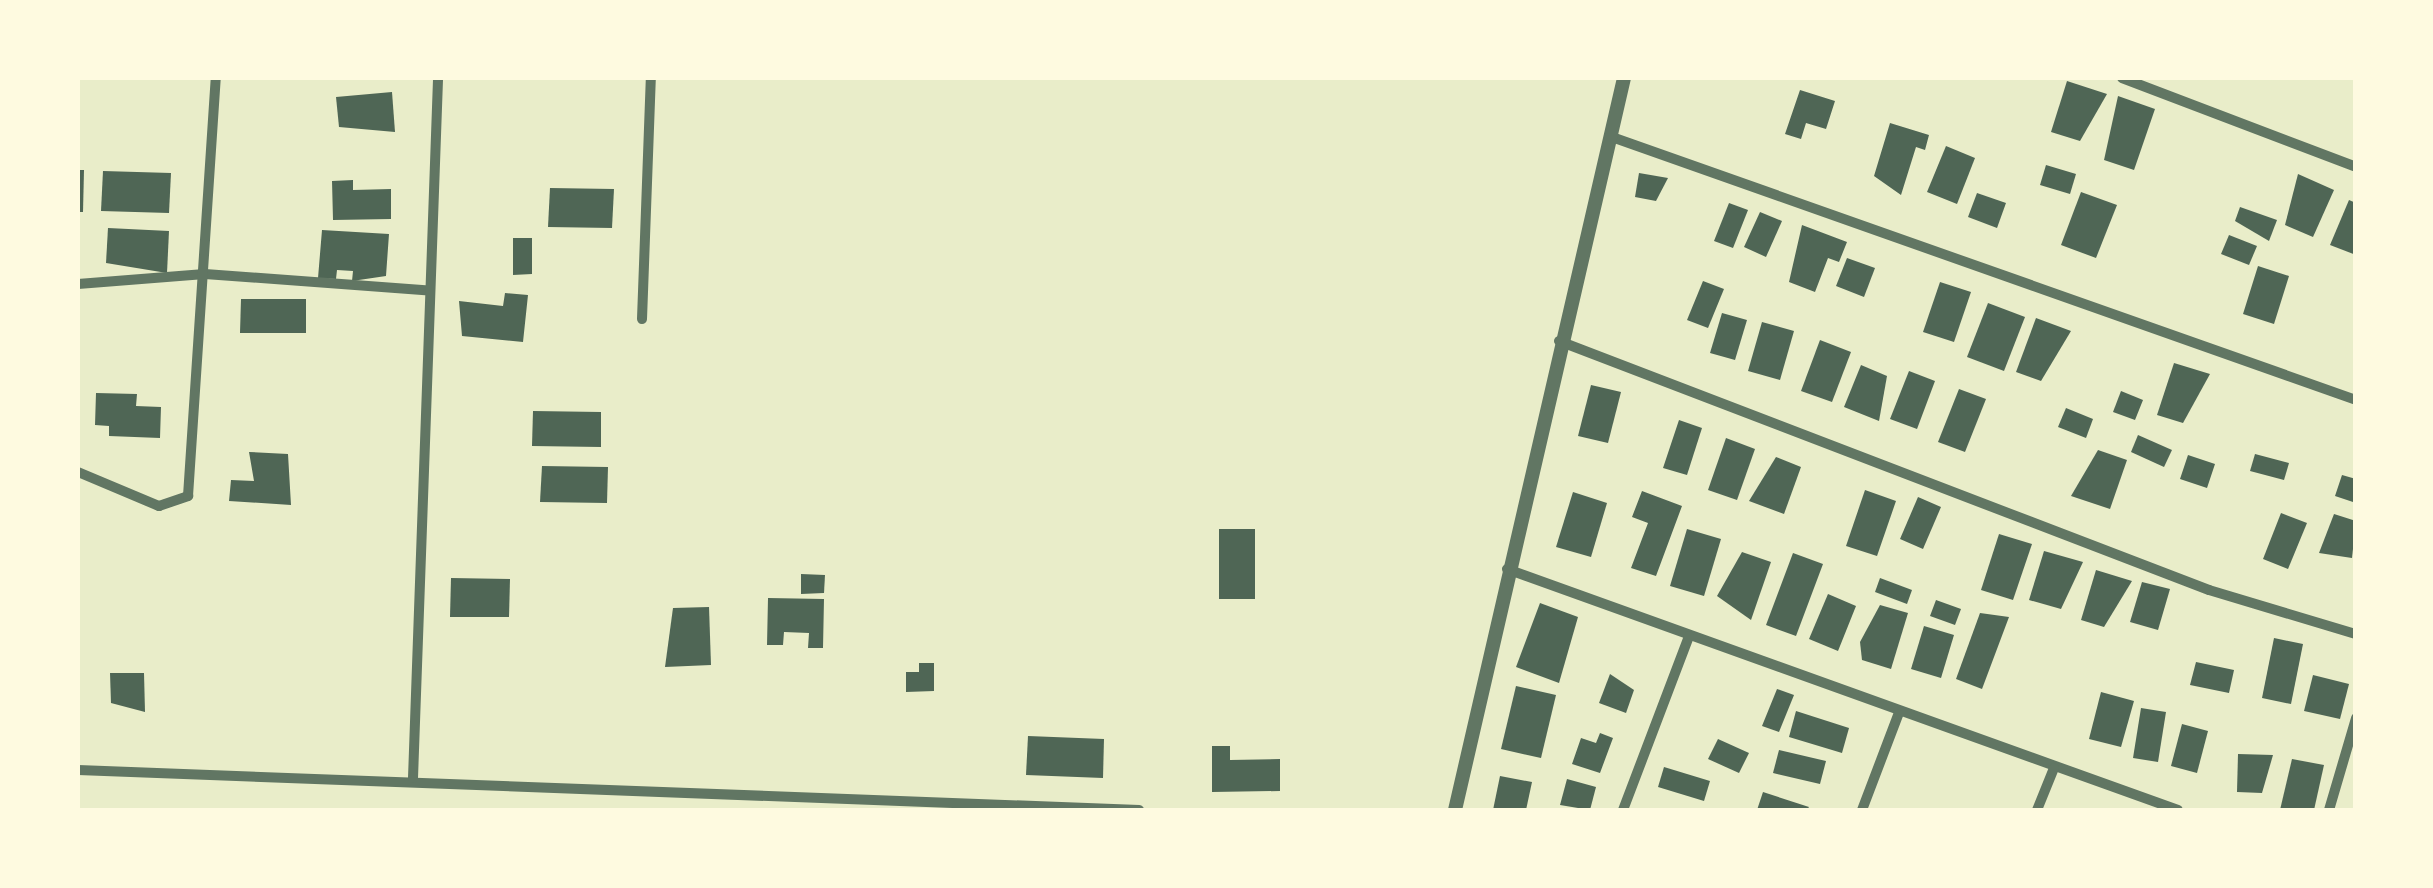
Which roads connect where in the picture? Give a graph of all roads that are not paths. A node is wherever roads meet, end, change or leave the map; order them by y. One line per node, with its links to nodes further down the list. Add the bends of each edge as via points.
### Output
1 (216, 78): 8 (street)
2 (438, 78): 10 (street)
3 (651, 78): 11 (street)
4 (1624, 78): 6 (street)
5 (2122, 78): 7 (street)
6 (1610, 136): 12 (street); 13 (street)
7 (2356, 167)
8 (205, 274): 9 (street); 10 (street); 14 (street, via 188,496 160,506)
9 (78, 284)
10 (425, 290): 22 (street)
11 (642, 319)
12 (1559, 341): 15 (street); 16 (street, via 2191,584)
13 (2356, 400)
14 (78, 472)
15 (1507, 569): 17 (street); 24 (street)
16 (2356, 634)
17 (1689, 636): 18 (street); 25 (street)
18 (1898, 715): 20 (street); 26 (street)
19 (2356, 718): 29 (street)
20 (2054, 768): 27 (street); 28 (street)
21 (78, 770): 22 (street)
22 (412, 778): 23 (street)
23 (1139, 810)
24 (1455, 810)
25 (1623, 810)
26 (1862, 810)
27 (2037, 810)
28 (2178, 810)
29 (2329, 810)

